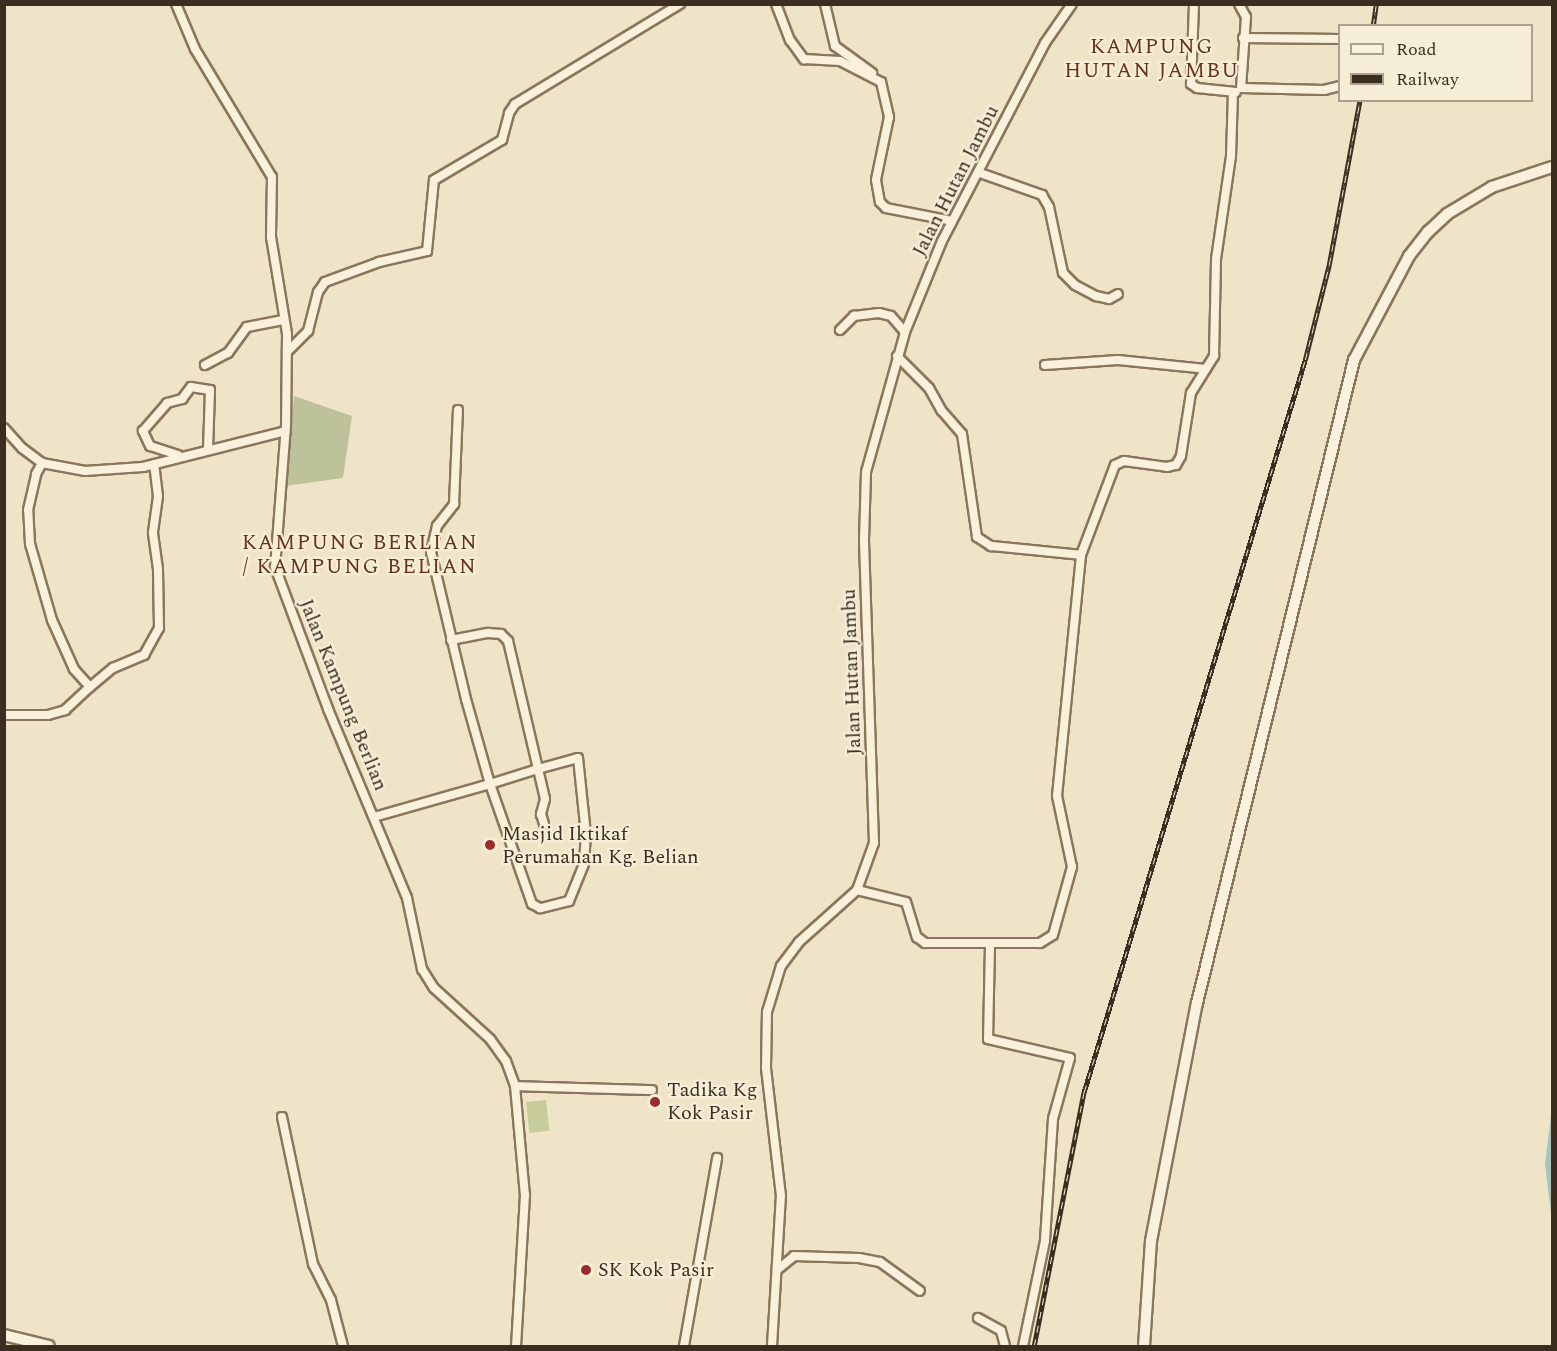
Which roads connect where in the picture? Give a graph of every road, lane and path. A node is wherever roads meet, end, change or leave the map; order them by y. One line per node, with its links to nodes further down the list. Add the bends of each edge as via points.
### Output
1 (176, 4): 18 (street, Jalan Kampung Berlian, via 195,49 272,177 271,237)
2 (680, 4): 21 (street, via 515,104 502,140 434,180 427,251 379,262 324,282 308,331)
3 (776, 4): 10 (street, via 790,40 804,59 840,61)
4 (825, 4): 10 (street, via 835,46)
5 (1072, 4): 15 (street, Jalan Hutan Jambu, via 1045,43)
6 (1194, 4): 13 (street, via 1188,73 1191,84)
7 (1239, 4): 8 (street, via 1246,17)
8 (1244, 38): 9 (street); 12 (street)
9 (1338, 39)
10 (881, 82): 16 (street, via 889,117 876,180 880,202 886,208)
11 (1338, 86): 12 (street, via 1324,90)
12 (1242, 88): 13 (street)
13 (1233, 94): 25 (street, via 1231,156 1216,259 1215,346)
14 (1552, 167): 58 (street, via 1492,187 1447,214 1428,232 1409,256 1354,360 1197,1003 1151,1241)
15 (980, 173): 16 (street, Jalan Hutan Jambu); 17 (street, via 1042,195 1052,214 1063,273 1096,296 1109,298)
16 (952, 221): 20 (street, Jalan Hutan Jambu)
17 (1118, 294)
18 (284, 320): 21 (street, Jalan Kampung Berlian); 23 (street, via 247,327 228,353)
19 (840, 330): 20 (street, via 848,318 871,312 891,316)
20 (905, 332): 22 (street, Jalan Hutan Jambu)
21 (287, 352): 28 (street, Jalan Kampung Berlian)
22 (897, 356): 33 (street, via 934,395 962,434 977,537 991,546); 41 (street, Jalan Hutan Jambu, via 864,490 876,826 871,857)
23 (205, 365)
24 (1045, 365): 25 (street, via 1118,360)
25 (1206, 369): 33 (street, via 1191,393 1179,462 1167,467 1124,461 1116,465)
26 (458, 410): 34 (street, via 454,504 432,536 431,552)
27 (4, 428): 31 (street, via 21,448)
28 (286, 431): 29 (street); 39 (street, Jalan Kampung Berlian, via 275,567)
29 (208, 449): 30 (street); 30 (street, via 210,390 191,387 182,399 167,404 143,431 150,446)
30 (182, 456): 32 (street)
31 (42, 463): 32 (street, via 85,471); 35 (street, via 28,510 30,544 52,621 74,669)
32 (154, 464): 35 (street, via 158,496 153,532 159,628 144,656 113,668)
33 (1081, 555): 42 (street, via 1057,796 1072,867 1050,939)
34 (451, 640): 37 (street, via 488,633 501,634 508,641); 38 (street)
35 (90, 687): 36 (street, via 65,710 48,715)
36 (4, 715)
37 (538, 769): 38 (street); 38 (street, via 578,758 586,834 584,864 574,895 565,903 540,908 532,903); 40 (street, via 546,799 541,814)
38 (490, 783): 39 (street)
39 (374, 817): 43 (street, Jalan Kampung Berlian, via 407,898 422,969 434,988 490,1039 506,1061)
40 (544, 824)
41 (857, 890): 42 (street, via 906,902 917,937 925,943); 47 (street, Jalan Hutan Jambu, via 800,942 781,966 773,986 765,1035 781,1196)
42 (990, 945): 57 (street, via 988,1039 991,1043 1070,1058 1051,1129 1047,1223)
43 (515, 1086): 44 (street); 53 (street, Jalan Kampung Berlian, via 525,1195)
44 (651, 1090)
45 (282, 1117): 52 (street, via 314,1264 331,1300)
46 (717, 1158): 54 (street)
47 (777, 1271): 48 (street, via 794,1256 859,1258 880,1262); 55 (street, Jalan Hutan Jambu)
48 (920, 1291)
49 (978, 1318): 56 (street, via 1001,1331)
50 (4, 1335): 51 (street)
51 (49, 1347)
52 (343, 1347)
53 (516, 1347)
54 (684, 1347)
55 (772, 1347)
56 (1005, 1347)
57 (1023, 1347)
58 (1144, 1347)

